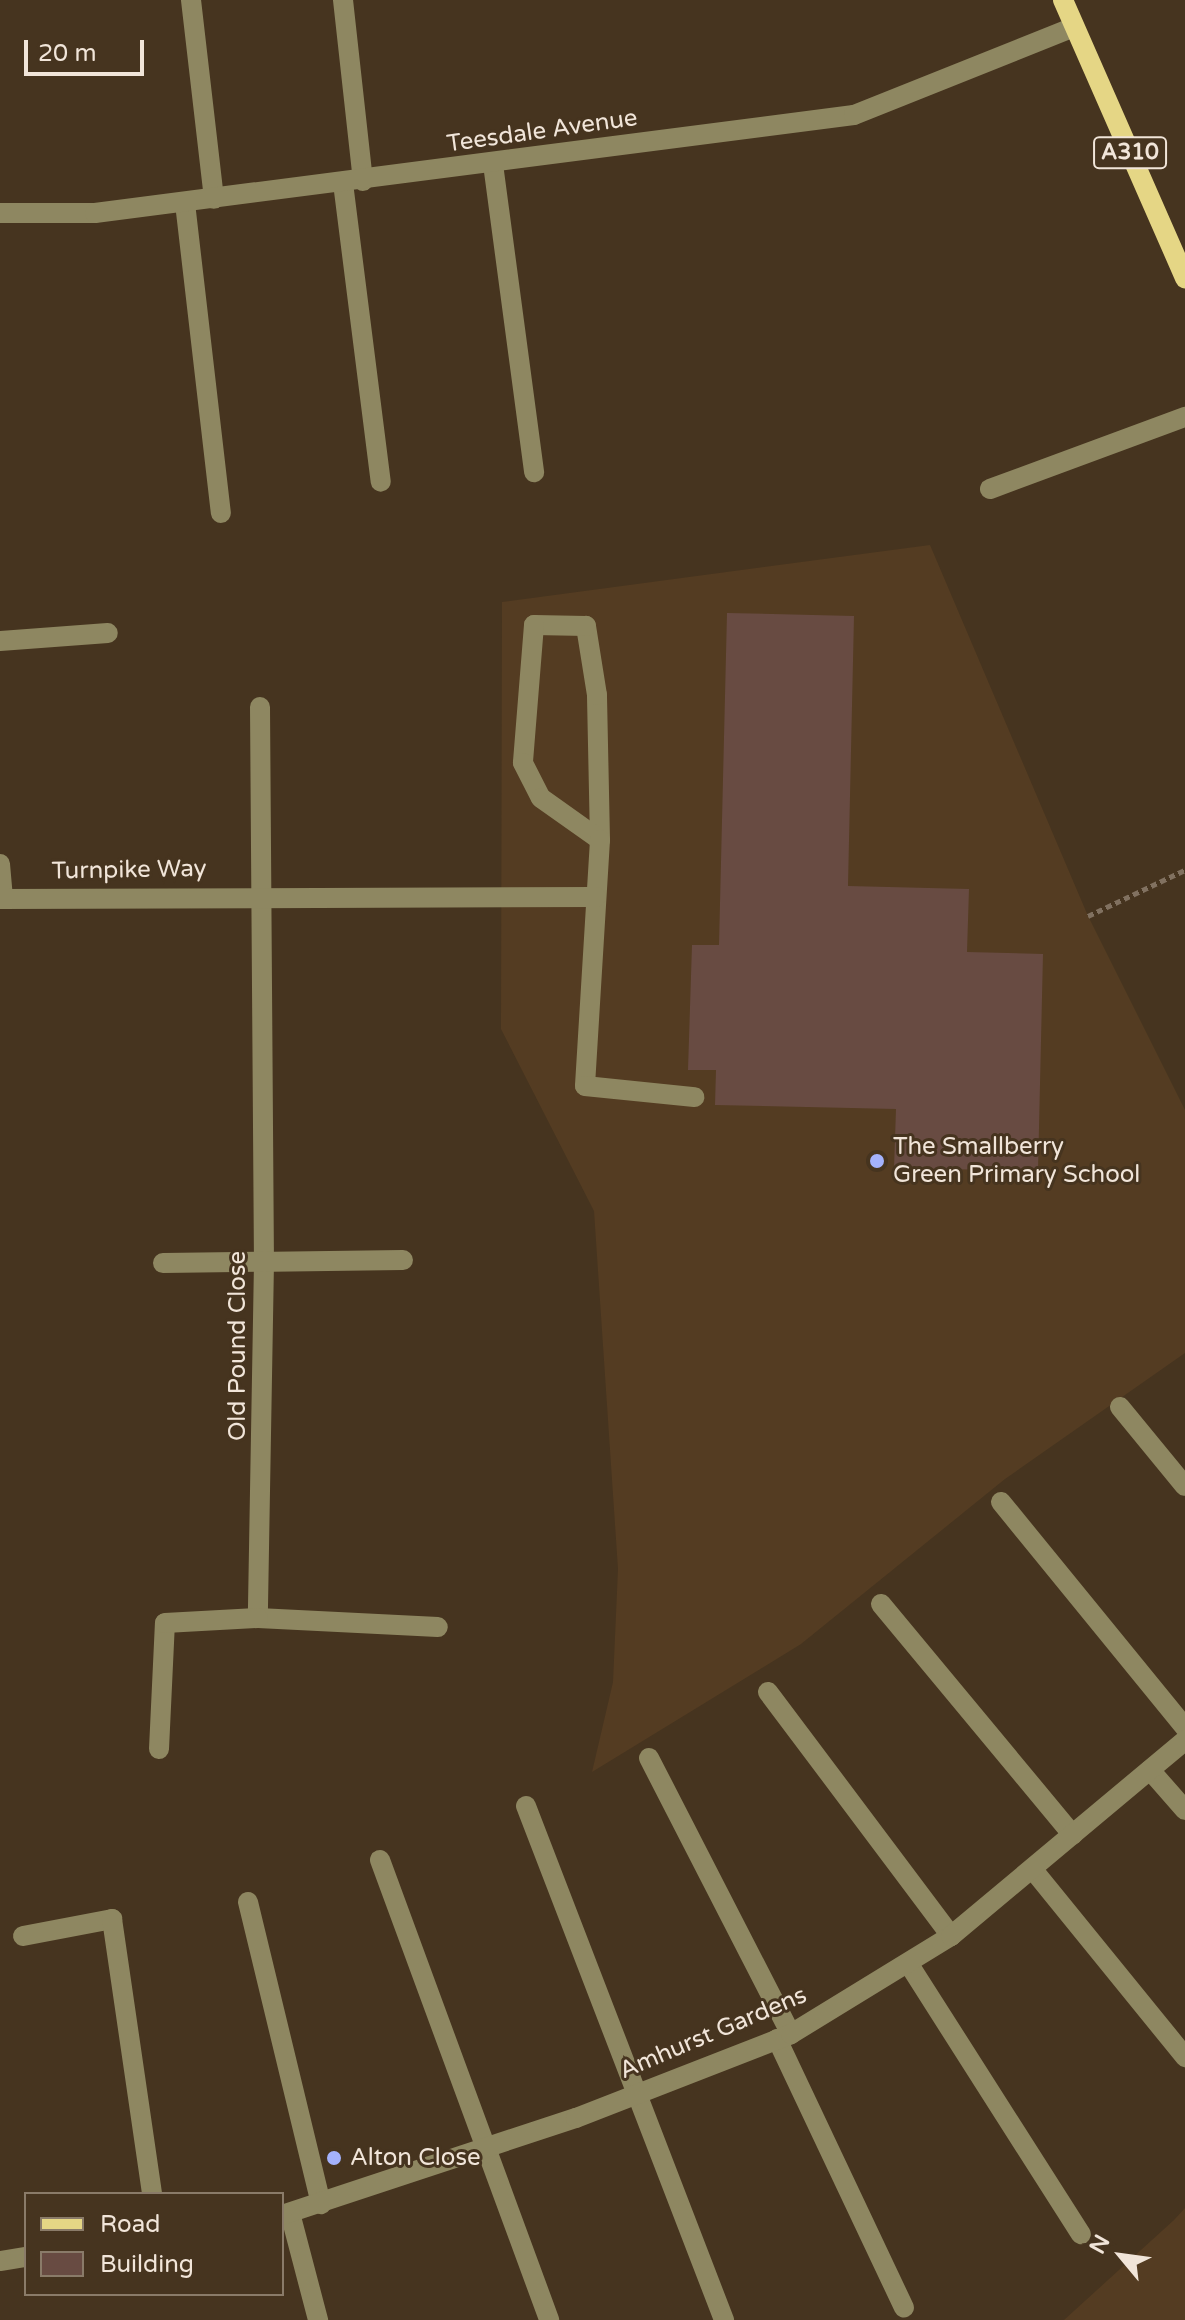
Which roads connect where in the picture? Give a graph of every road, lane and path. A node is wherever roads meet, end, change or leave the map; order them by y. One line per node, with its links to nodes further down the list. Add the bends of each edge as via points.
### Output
1 (191, 0): 7 (street)
2 (343, 0): 6 (street)
3 (1063, 0): 4 (main road, A310)
4 (1074, 27): 5 (street, Teesdale Avenue, via 854,115); 10 (main road, A310)
5 (493, 164): 6 (street, Teesdale Avenue); 12 (street)
6 (353, 182): 7 (street, Teesdale Avenue); 13 (street)
7 (214, 199): 8 (street, Teesdale Avenue)
8 (185, 203): 9 (street, Teesdale Avenue); 15 (street)
9 (0, 213)
10 (1185, 278)
11 (1185, 417): 14 (street)
12 (534, 472)
13 (381, 482)
14 (990, 489)
15 (221, 513)
16 (108, 633): 17 (street)
17 (0, 641)
18 (260, 707): 22 (street)
19 (600, 840): 19 (street, via 541,798 523,763 534,625 586,626 597,695); 23 (street)
20 (0, 864): 24 (street)
21 (1185, 870): 25 (path)
22 (259, 893): 23 (street, Turnpike Way); 24 (street, Turnpike Way); 28 (street, Old Pound Close)
23 (596, 897): 26 (street, via 585,1086)
24 (2, 899)
25 (1088, 916)
26 (694, 1097)
27 (403, 1260): 28 (street)
28 (264, 1262): 29 (street); 34 (street, Old Pound Close)
29 (163, 1263)
30 (1120, 1407): 31 (street)
31 (1185, 1486)
32 (1001, 1502): 37 (street)
33 (881, 1604): 44 (street)
34 (258, 1618): 35 (street); 39 (street, via 165,1623)
35 (438, 1627)
36 (768, 1692): 49 (street)
37 (1185, 1728)
38 (1185, 1740): 41 (street, Amhurst Gardens)
39 (159, 1749)
40 (649, 1758): 51 (street)
41 (1150, 1770): 43 (street); 44 (street, Amhurst Gardens)
42 (526, 1806): 53 (street)
43 (1185, 1810)
44 (1073, 1835): 46 (street, Amhurst Gardens)
45 (380, 1860): 54 (street)
46 (1034, 1871): 49 (street, Amhurst Gardens); 52 (street)
47 (248, 1902): 56 (street)
48 (23, 1936): 55 (street, via 112,1919)
49 (951, 1936): 50 (street, Amhurst Gardens)
50 (910, 1966): 51 (street, Amhurst Gardens); 58 (street)
51 (784, 2037): 53 (street, Amhurst Gardens); 61 (street)
52 (1185, 2057)
53 (635, 2095): 54 (street, Amhurst Gardens); 64 (street)
54 (485, 2149): 56 (street, Amhurst Gardens); 63 (street)
55 (152, 2192)
56 (321, 2204): 57 (street, Amhurst Gardens)
57 (286, 2214): 62 (street)
58 (1081, 2234)
59 (24, 2257): 60 (street)
60 (0, 2261)
61 (904, 2308)
62 (318, 2320)
63 (549, 2320)
64 (724, 2320)

